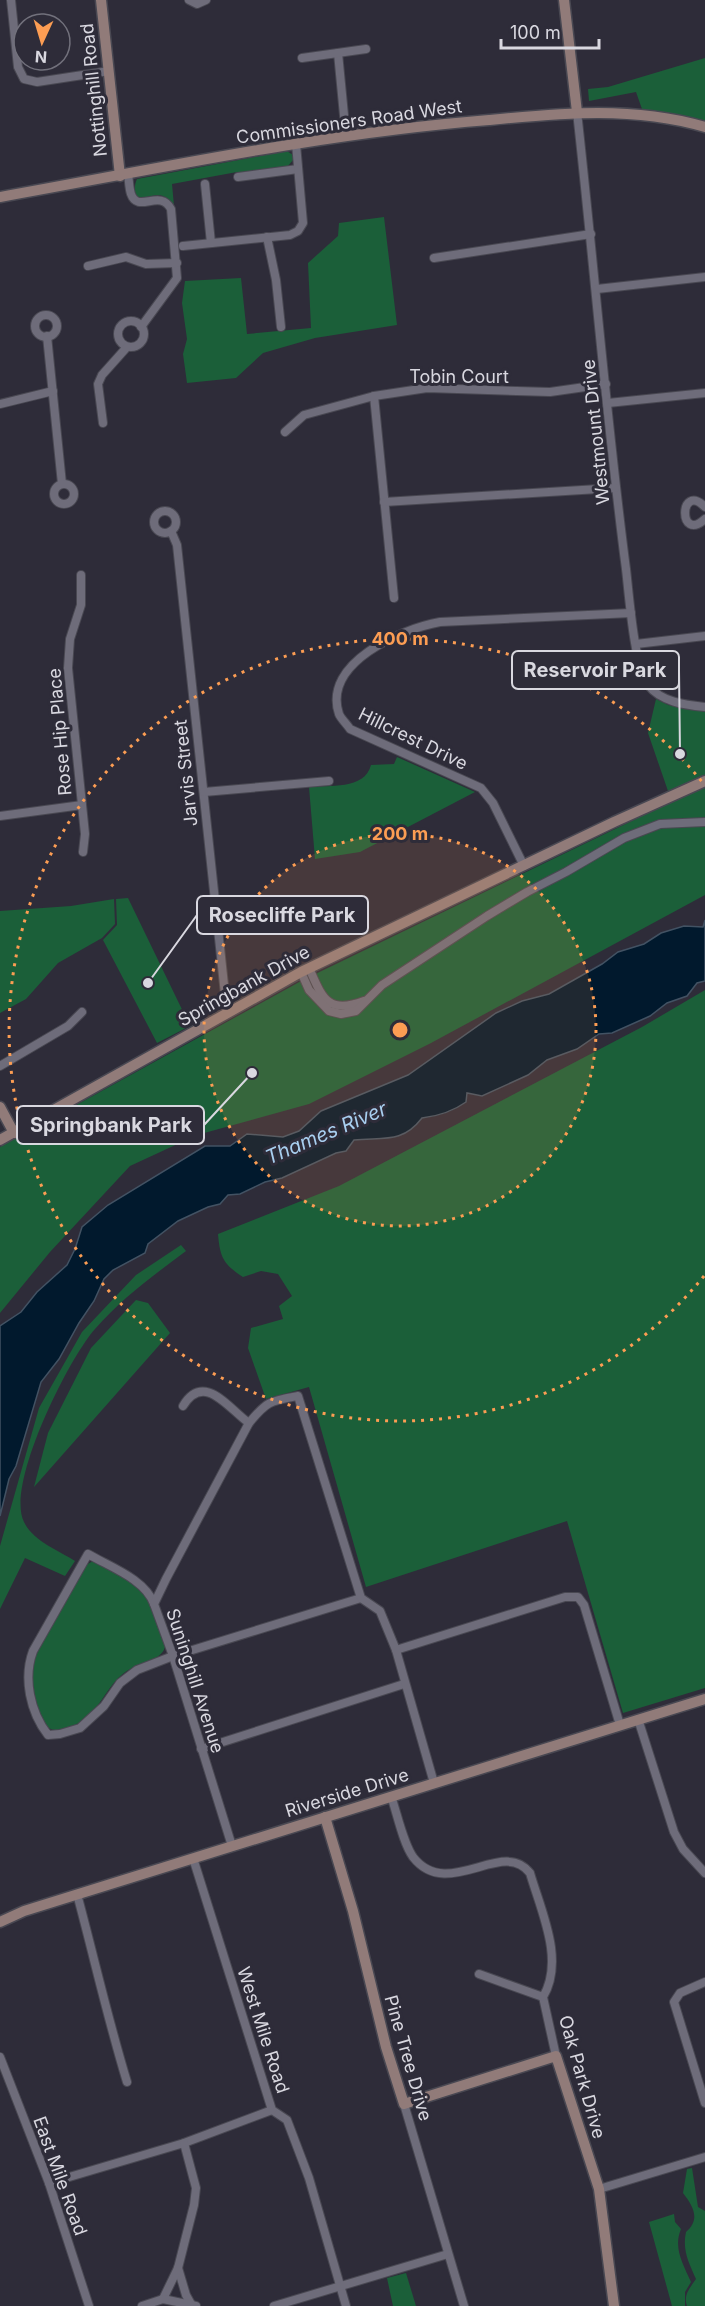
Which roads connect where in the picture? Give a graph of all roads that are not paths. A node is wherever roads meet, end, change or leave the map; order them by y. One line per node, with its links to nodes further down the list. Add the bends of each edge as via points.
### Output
1 (11, 0): 9 (street, via 18,67 24,79 37,82)
2 (101, 0): 9 (main road, Nottinghill Road)
3 (189, 0): 4 (street, via 197,4)
4 (206, 0)
5 (564, 0): 10 (main road)
6 (366, 49): 7 (street)
7 (338, 52): 8 (street); 12 (street)
8 (302, 58)
9 (109, 71): 15 (main road, Nottinghill Road)
10 (577, 112): 11 (main road, Commissioners Road West, via 633,114); 12 (main road, Commissioners Road West); 19 (street, Westmount Drive)
11 (705, 127)
12 (346, 136): 13 (main road, Commissioners Road West)
13 (296, 144): 14 (street); 15 (main road, Commissioners Road West)
14 (298, 169): 16 (street); 20 (street, via 303,223 290,235)
15 (124, 175): 18 (main road, Commissioners Road West); 24 (street, via 136,201 168,202)
16 (238, 177)
17 (206, 184): 21 (street)
18 (0, 197)
19 (591, 234): 23 (street); 27 (street, Westmount Drive)
20 (267, 237): 21 (street); 29 (street)
21 (211, 243): 22 (street)
22 (183, 246)
23 (434, 258)
24 (177, 263): 25 (street, via 146,264 126,257); 28 (street, via 174,284)
25 (88, 266)
26 (705, 277): 27 (street)
27 (597, 289): 32 (street, Westmount Drive)
28 (141, 327): 31 (street, via 141,341); 31 (street, via 129,321 119,329 118,338)
29 (281, 327)
30 (47, 336): 33 (street)
31 (127, 347): 38 (street, via 98,384)
32 (606, 384): 35 (street, Tobin Court, via 550,392 427,388); 36 (street, Westmount Drive)
33 (53, 391): 37 (street); 40 (street)
34 (705, 393): 36 (street)
35 (374, 396): 39 (street, Tobin Court, via 304,415); 42 (street)
36 (608, 403): 41 (street, Westmount Drive)
37 (0, 404)
38 (103, 423)
39 (285, 432)
40 (62, 484)
41 (615, 488): 42 (street); 48 (street, Westmount Drive)
42 (384, 502): 47 (street)
43 (705, 507): 44 (street, via 694,501 684,512 692,524)
44 (705, 519)
45 (171, 531): 54 (street, Jarvis Street, via 177,545)
46 (81, 575): 55 (street, Rose Hip Place, via 81,605 70,639 68,668)
47 (394, 598)
48 (631, 613): 50 (street, Westmount Drive); 59 (street, Hillcrest Drive, via 421,626 358,659 343,674 337,697 339,716 350,729 481,788 493,803)
49 (705, 636): 50 (street)
50 (636, 644): 51 (street, Westmount Drive, via 646,683 657,694 677,703)
51 (705, 707)
52 (329, 781): 54 (street)
53 (705, 781): 59 (main road, Springbank Drive)
54 (204, 792): 62 (street, Jarvis Street)
55 (82, 805): 56 (street); 58 (street, Rose Hip Place)
56 (0, 816)
57 (705, 822): 60 (street, via 660,824 624,838 487,916 382,985 356,1011 329,1011 309,990)
58 (83, 852)
59 (524, 866): 60 (main road, Springbank Drive)
60 (305, 970): 62 (main road, Springbank Drive)
61 (82, 1012): 63 (street, via 68,1026)
62 (227, 1013): 65 (main road, Springbank Drive)
63 (0, 1066)
64 (0, 1107): 65 (main road)
65 (14, 1133): 66 (main road, Springbank Drive)
66 (0, 1140)
67 (183, 1406): 68 (street, via 188,1398 202,1391 210,1392)
68 (249, 1423): 69 (street, Suninghill Avenue, via 270,1401 298,1396); 70 (street, Suninghill Avenue)
69 (361, 1598): 71 (street, via 380,1611); 72 (street)
70 (154, 1605): 72 (street, Suninghill Avenue); 72 (street, via 137,1582 88,1554 27,1667 27,1684 39,1724 48,1735 80,1728 129,1676)
71 (396, 1650): 73 (street); 76 (street, via 565,1596 578,1597 584,1605)
72 (173, 1656): 77 (street, Suninghill Avenue)
73 (404, 1684): 77 (street); 78 (street)
74 (705, 1699): 75 (main road, Riverside Drive)
75 (638, 1719): 76 (main road, Riverside Drive); 83 (street, via 674,1832 683,1849)
76 (620, 1725): 78 (main road, Riverside Drive)
77 (201, 1749): 81 (street, Suninghill Avenue)
78 (434, 1783): 79 (main road, Riverside Drive)
79 (392, 1796): 80 (main road, Riverside Drive); 88 (street, Oak Park Drive, via 411,1855 434,1873 451,1875 508,1861 524,1865 530,1873 550,1943 553,1967)
80 (325, 1817): 81 (main road, Riverside Drive); 93 (main road, Pine Tree Drive)
81 (232, 1846): 82 (main road, Riverside Drive)
82 (193, 1858): 84 (main road, Riverside Drive); 94 (street, West Mile Road)
83 (705, 1873)
84 (76, 1894): 85 (main road, Riverside Drive); 91 (street)
85 (0, 1922)
86 (478, 1974): 88 (street)
87 (705, 1982): 92 (street, via 680,1993 674,2002)
88 (543, 1997): 89 (street, Oak Park Drive)
89 (556, 2056): 93 (main road); 98 (main road, Oak Park Drive)
90 (0, 2057): 97 (street, East Mile Road)
91 (127, 2082)
92 (705, 2103)
93 (404, 2104): 99 (street, Pine Tree Drive)
94 (272, 2110): 95 (street); 101 (street, West Mile Road, via 287,2120 291,2130)
95 (184, 2143): 97 (street); 100 (street, via 196,2188)
96 (705, 2157): 98 (street)
97 (49, 2183): 104 (street, East Mile Road)
98 (599, 2189): 109 (main road, Oak Park Drive)
99 (448, 2254): 101 (street); 108 (street, Pine Tree Drive)
100 (178, 2268): 102 (street); 103 (street, via 186,2295)
101 (340, 2287): 106 (street); 107 (street, West Mile Road)
102 (163, 2299): 103 (street); 105 (street)
103 (194, 2305)
104 (89, 2306)
105 (142, 2306)
106 (274, 2306)
107 (346, 2306)
108 (464, 2306)
109 (614, 2306)

